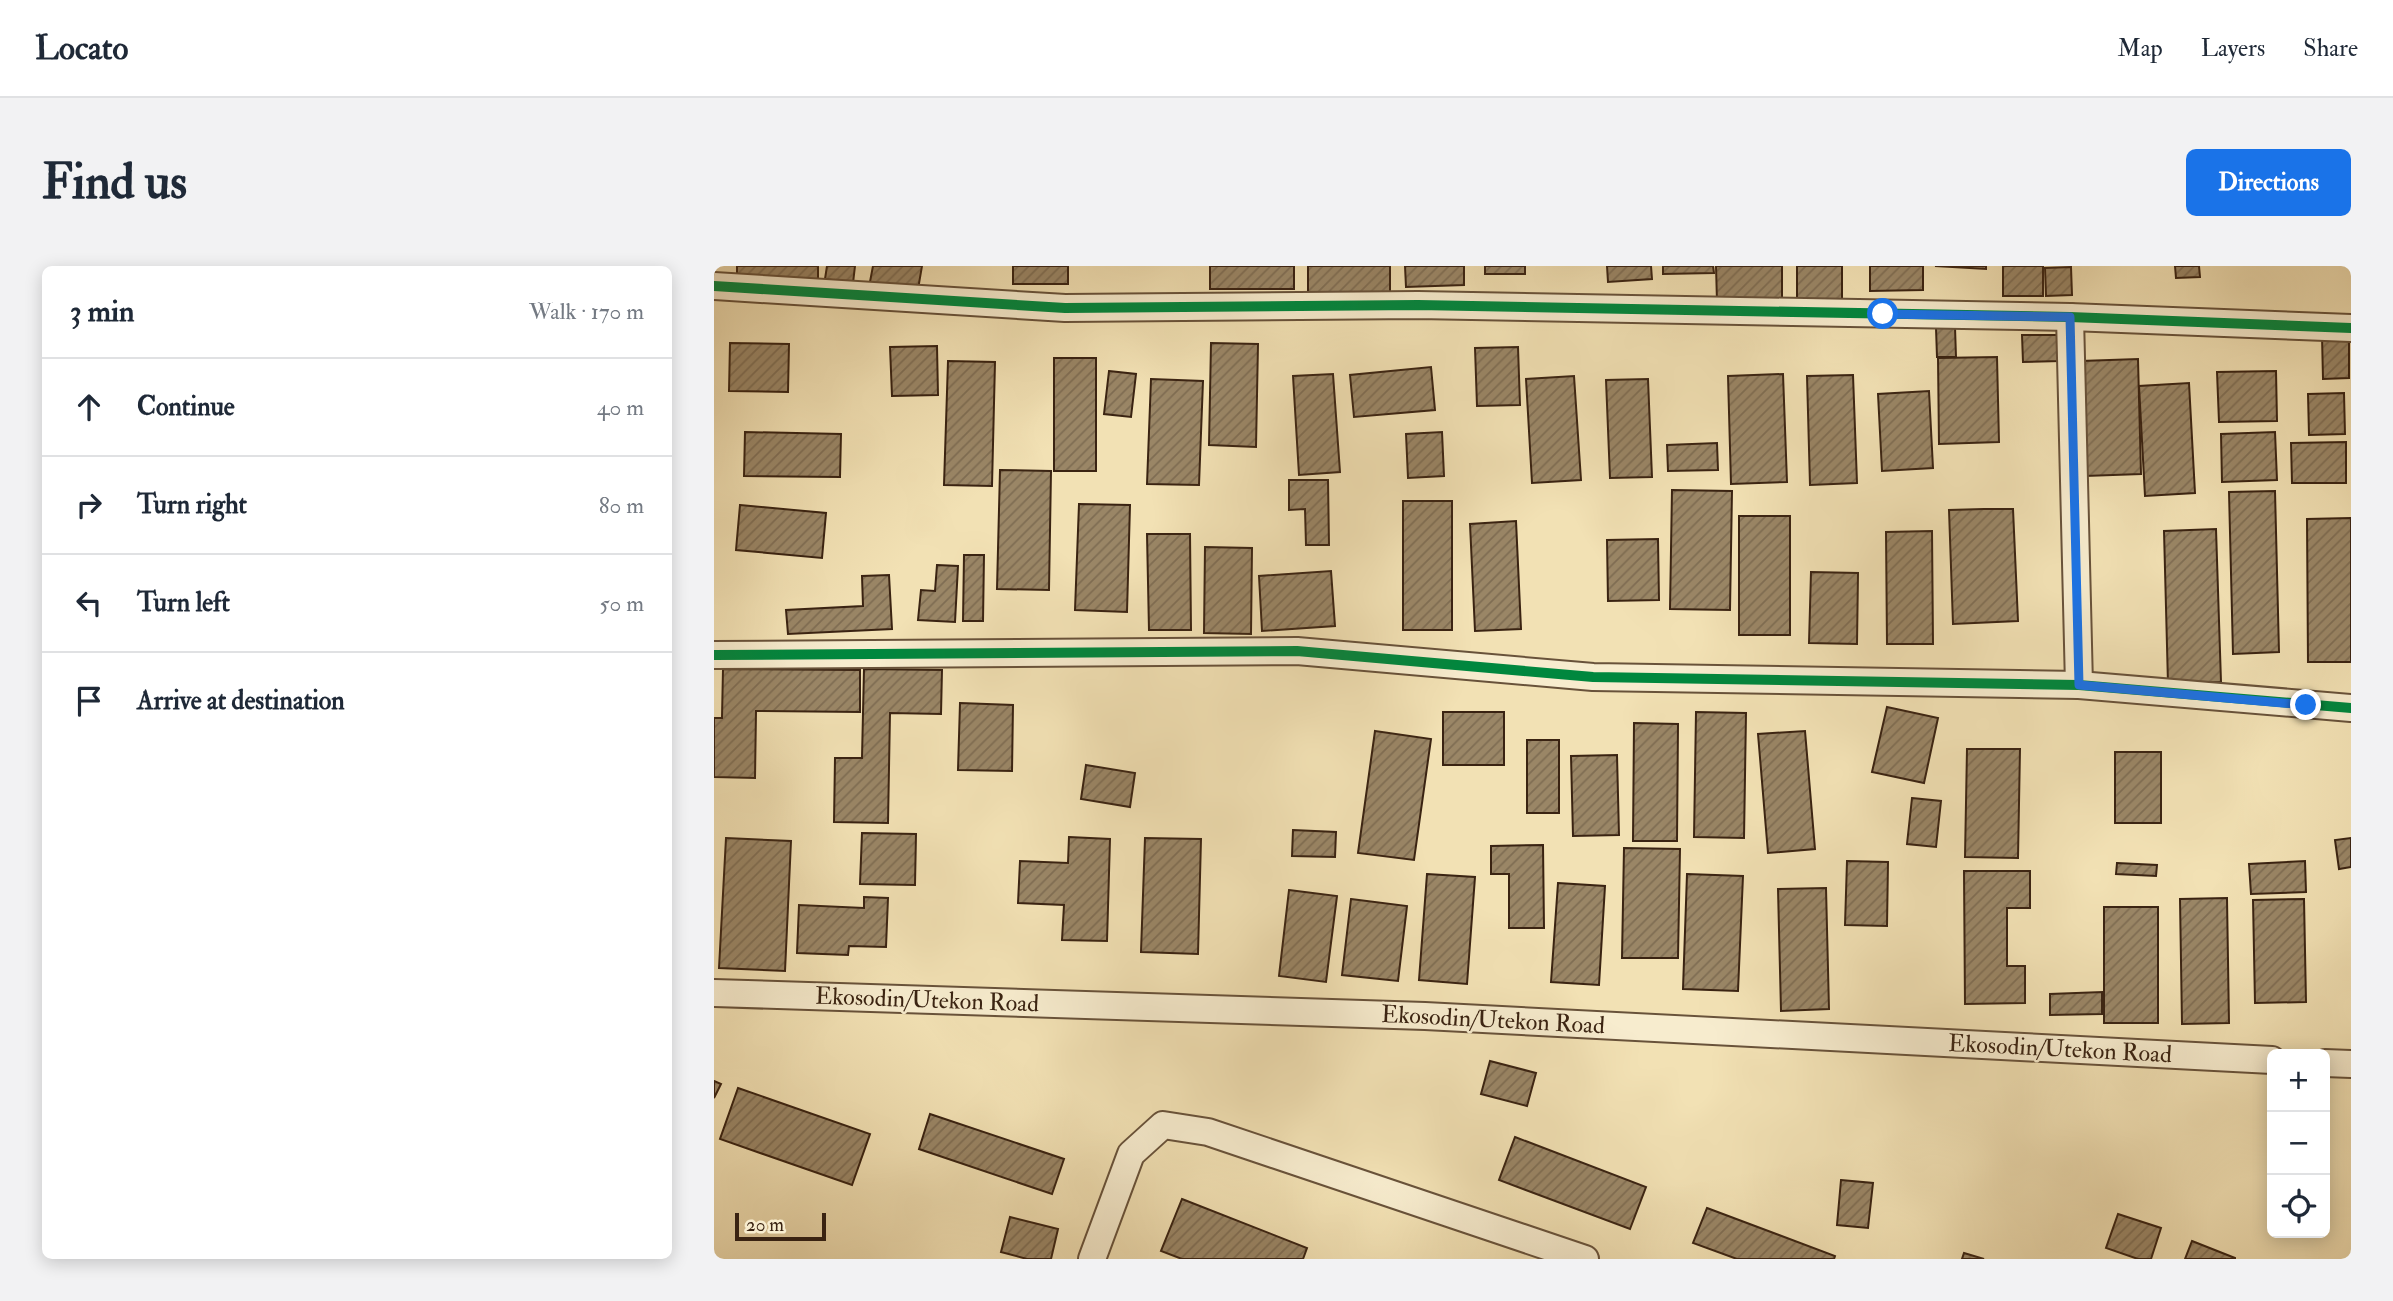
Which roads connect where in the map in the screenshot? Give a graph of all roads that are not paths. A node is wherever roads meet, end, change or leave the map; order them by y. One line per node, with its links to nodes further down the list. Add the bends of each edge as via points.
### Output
1 (714, 286): 2 (street, via 1065,308 1418,305)
2 (2070, 317): 3 (street); 5 (street)
3 (2351, 328)
4 (714, 654): 5 (street, via 1297,651 1593,677)
5 (2079, 685): 6 (street)
6 (2351, 708)
7 (714, 993): 8 (street, Ekosodin/Utekon Road, via 1425,1016)
8 (2267, 1060)
9 (2330, 1063): 10 (street)
10 (2351, 1064)
11 (1092, 1259): 12 (street, via 1131,1154 1163,1125 1208,1132)
12 (1585, 1259)

